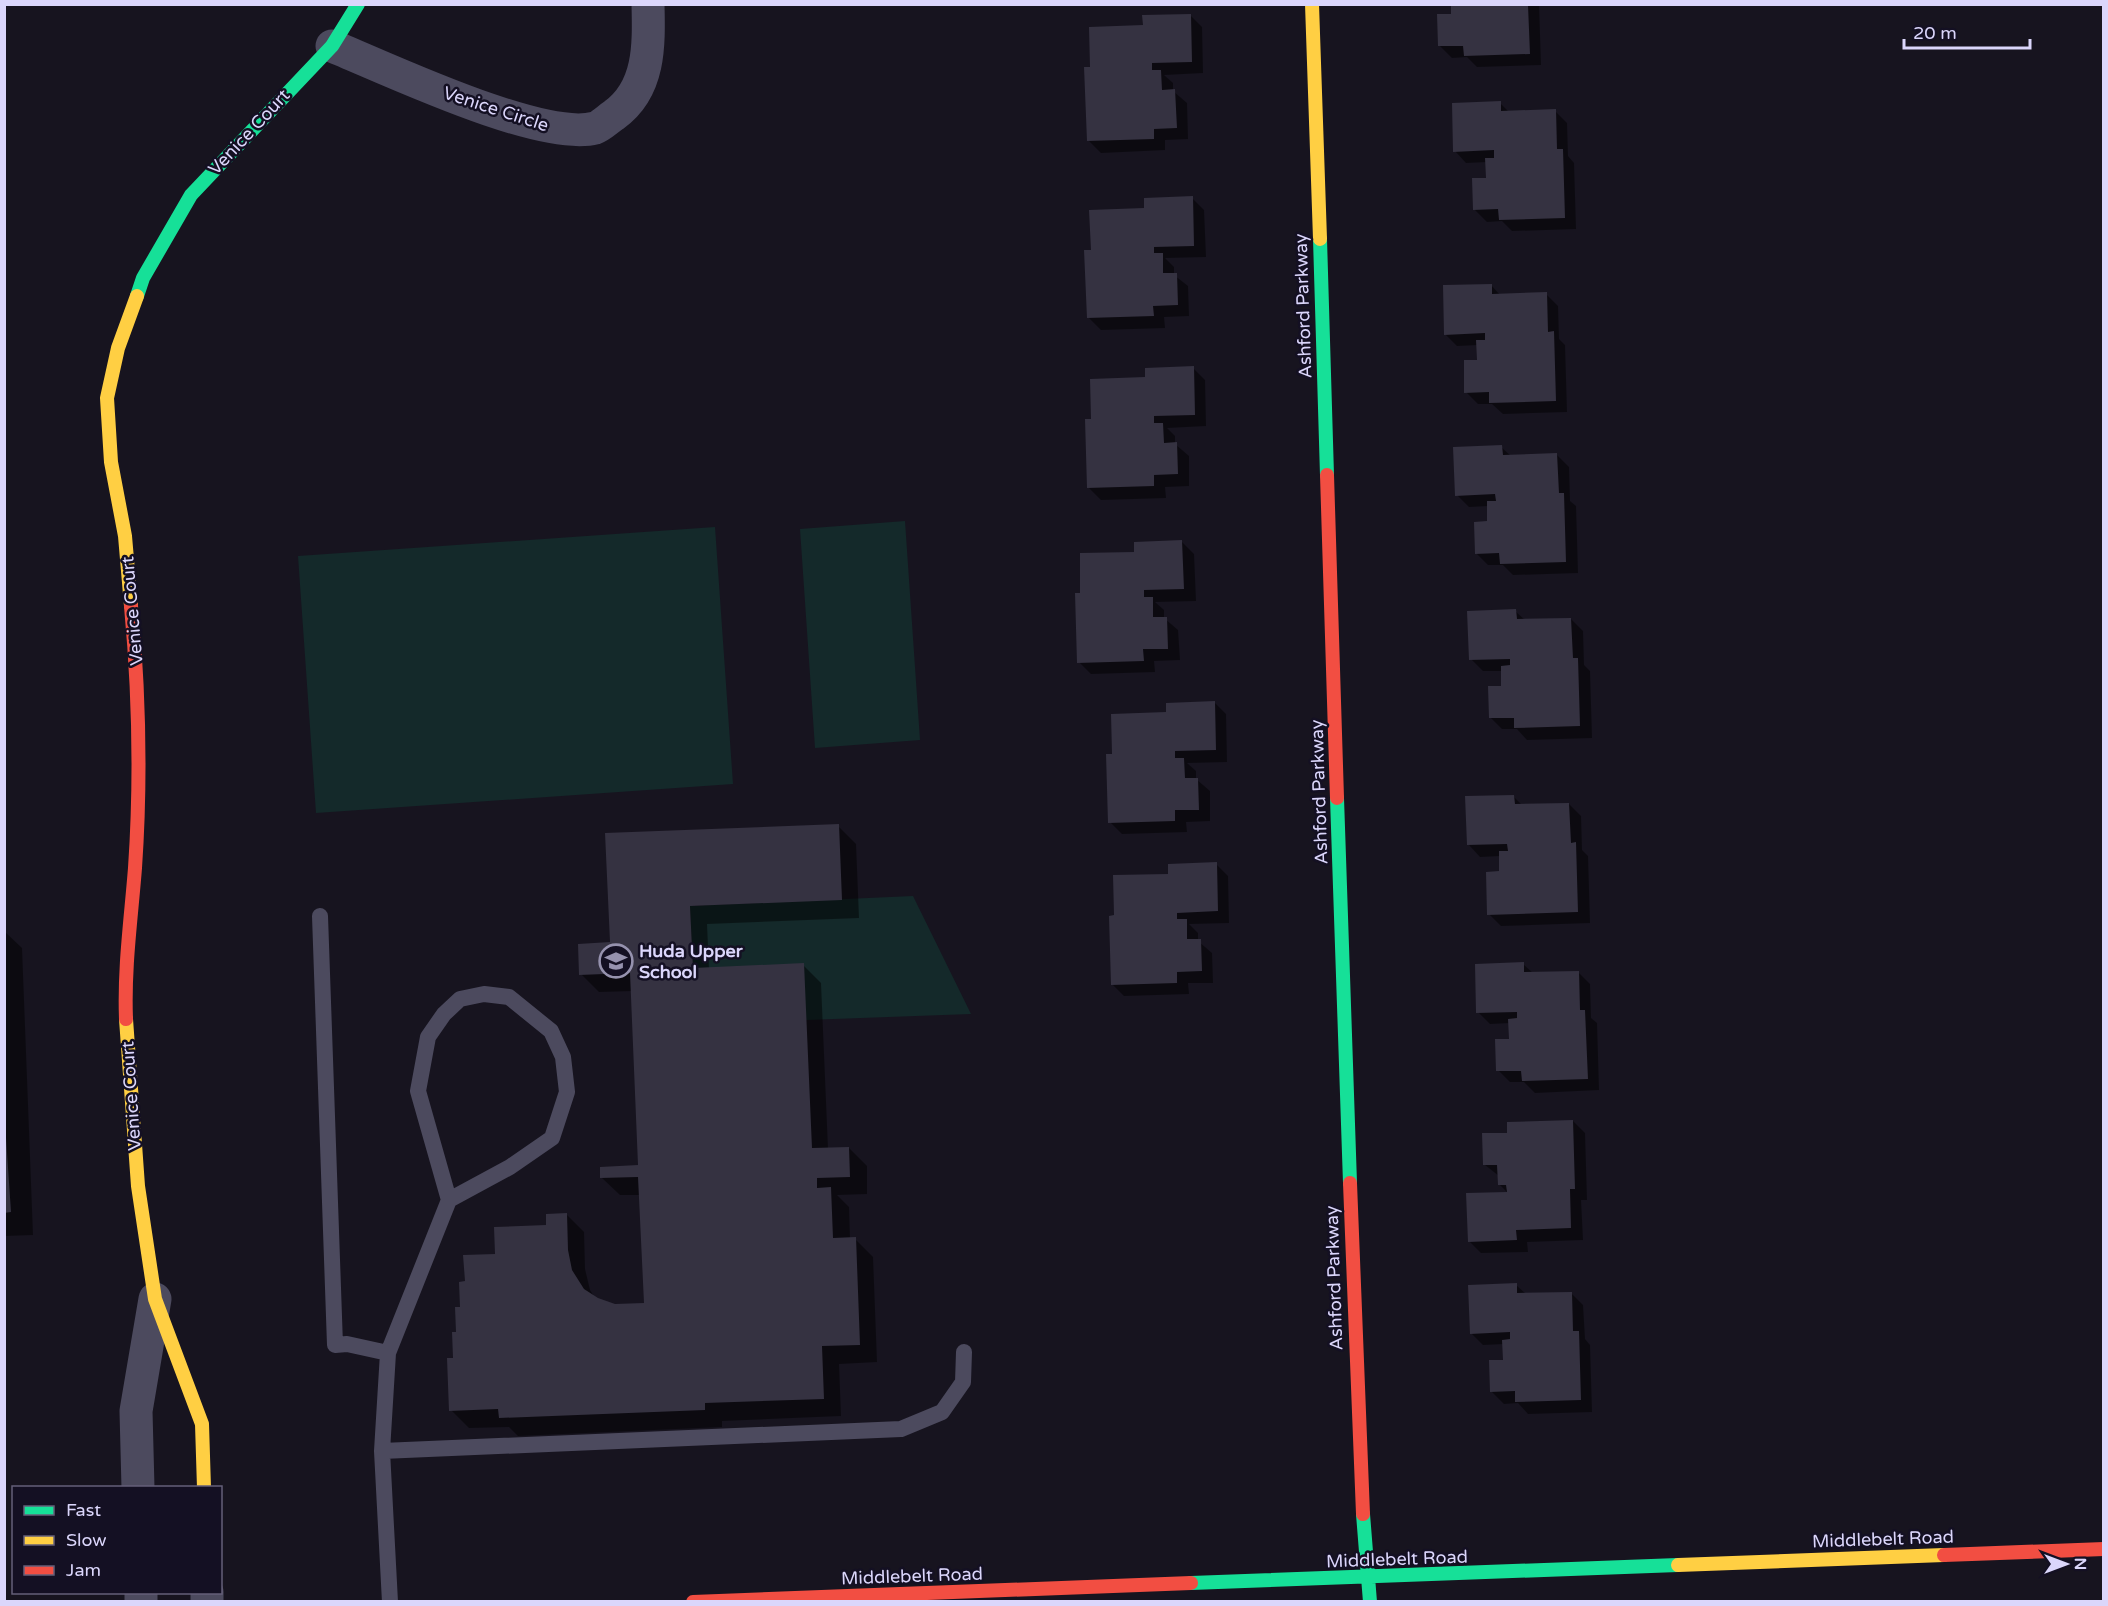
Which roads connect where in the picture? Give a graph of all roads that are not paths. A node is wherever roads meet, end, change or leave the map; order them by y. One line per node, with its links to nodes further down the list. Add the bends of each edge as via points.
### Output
1 (357, 4): 4 (street, Venice Court)
2 (648, 4): 4 (street, Venice Circle, via 649,53 630,103 596,128 561,130 479,106)
3 (1312, 4): 14 (street, Ashford Parkway, via 1359,1471)
4 (332, 46): 7 (street, Venice Court, via 191,195 143,278 118,348 107,398 111,462 125,536 138,686 135,866 124,978 138,1186)
5 (320, 916): 9 (lane, via 335,1345)
6 (448, 1200): 6 (lane, via 510,1167 552,1138 561,1116 567,1092 563,1057 551,1031 509,996 484,994 460,999 428,1037 418,1091); 9 (lane)
7 (155, 1299): 11 (street, Venice Court, via 136,1411); 12 (street, Venice Court, via 202,1424)
8 (964, 1352): 10 (lane, via 963,1382 942,1412 901,1429)
9 (388, 1353): 10 (lane)
10 (382, 1451): 15 (lane)
11 (138, 1486)
12 (204, 1486)
13 (2103, 1549): 14 (street, Middlebelt Road)
14 (1368, 1578): 16 (street, Middlebelt Road); 17 (street, Ashford Parkway)
15 (390, 1602)
16 (693, 1602)
17 (1370, 1602)

